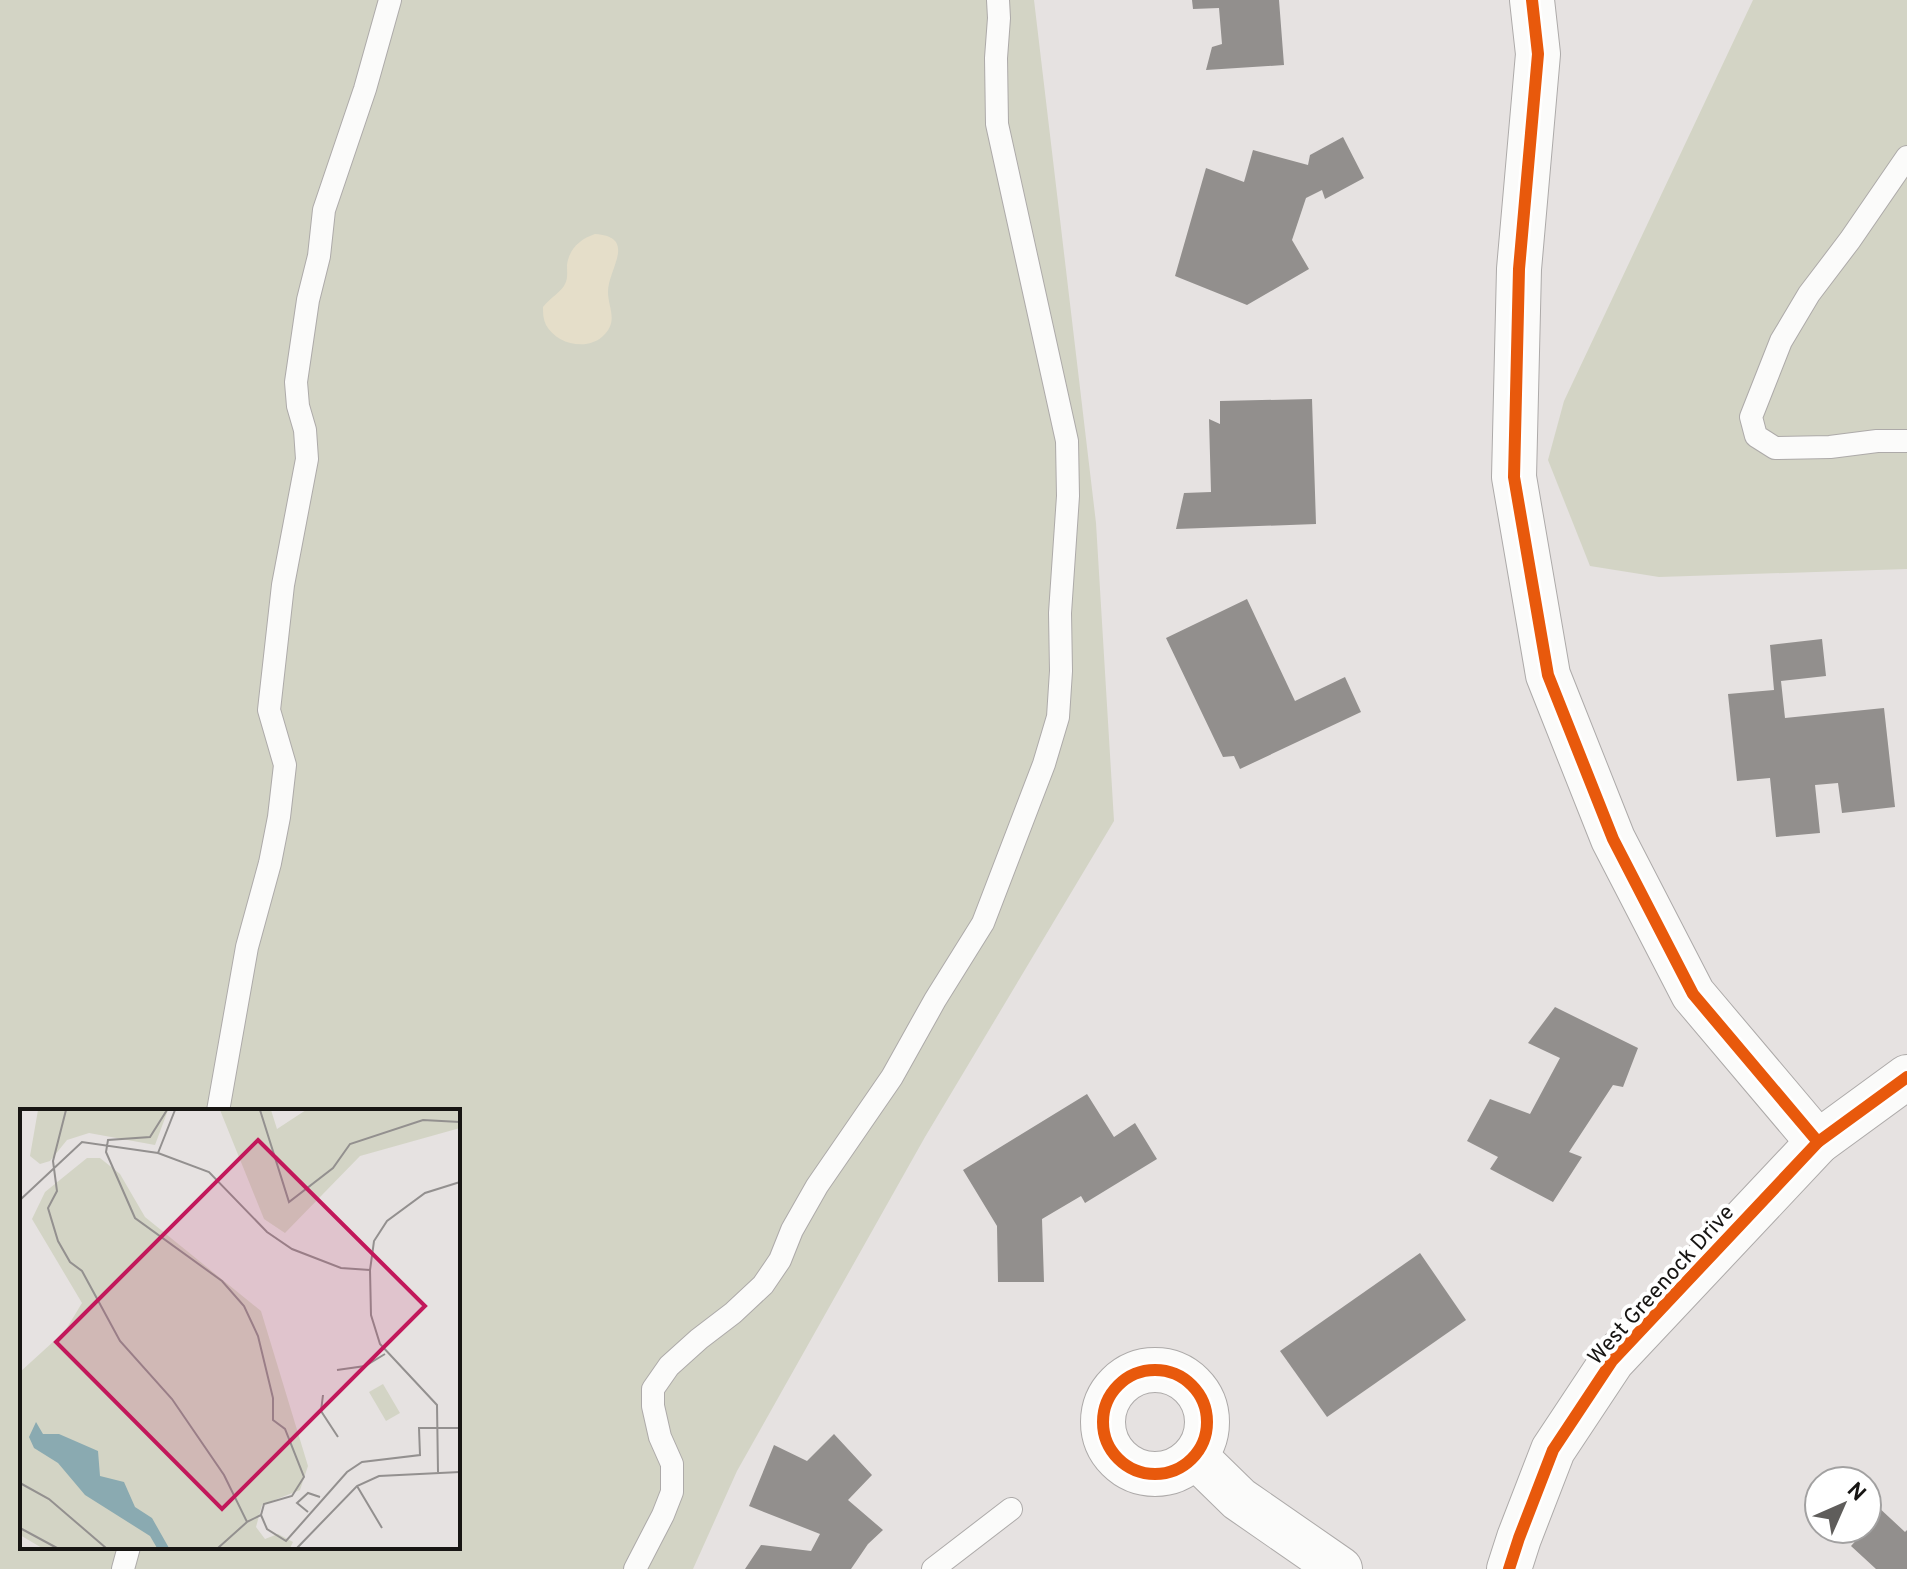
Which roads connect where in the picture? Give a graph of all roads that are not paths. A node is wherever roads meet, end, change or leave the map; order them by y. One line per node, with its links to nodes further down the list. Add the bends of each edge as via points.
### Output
1 (390, 0): 7 (lane, via 324,210 308,300 296,382 307,459 283,585 269,710 285,765 279,817 247,947)
2 (998, 0): 13 (lane, via 997,124 1067,441 1058,717 983,923 892,1077 817,1186 763,1285 669,1366 653,1389 660,1437 672,1464 672,1492)
3 (1532, 0): 8 (street, via 1538,54 1519,269 1514,477 1548,675 1613,839 1693,994)
4 (1907, 157): 5 (lane, via 1809,294 1781,341 1751,417 1756,436 1775,448)
5 (1907, 441)
6 (1907, 1077): 8 (street, West Greenock Drive)
7 (218, 1109)
8 (1818, 1142): 16 (street, West Greenock Drive, via 1612,1361 1553,1450)
9 (1195, 1456): 15 (street, via 1239,1499)
10 (1011, 1509): 14 (lane)
11 (128, 1549): 12 (lane)
12 (123, 1569)
13 (635, 1569)
14 (933, 1569)
15 (1340, 1569)
16 (1509, 1569)

